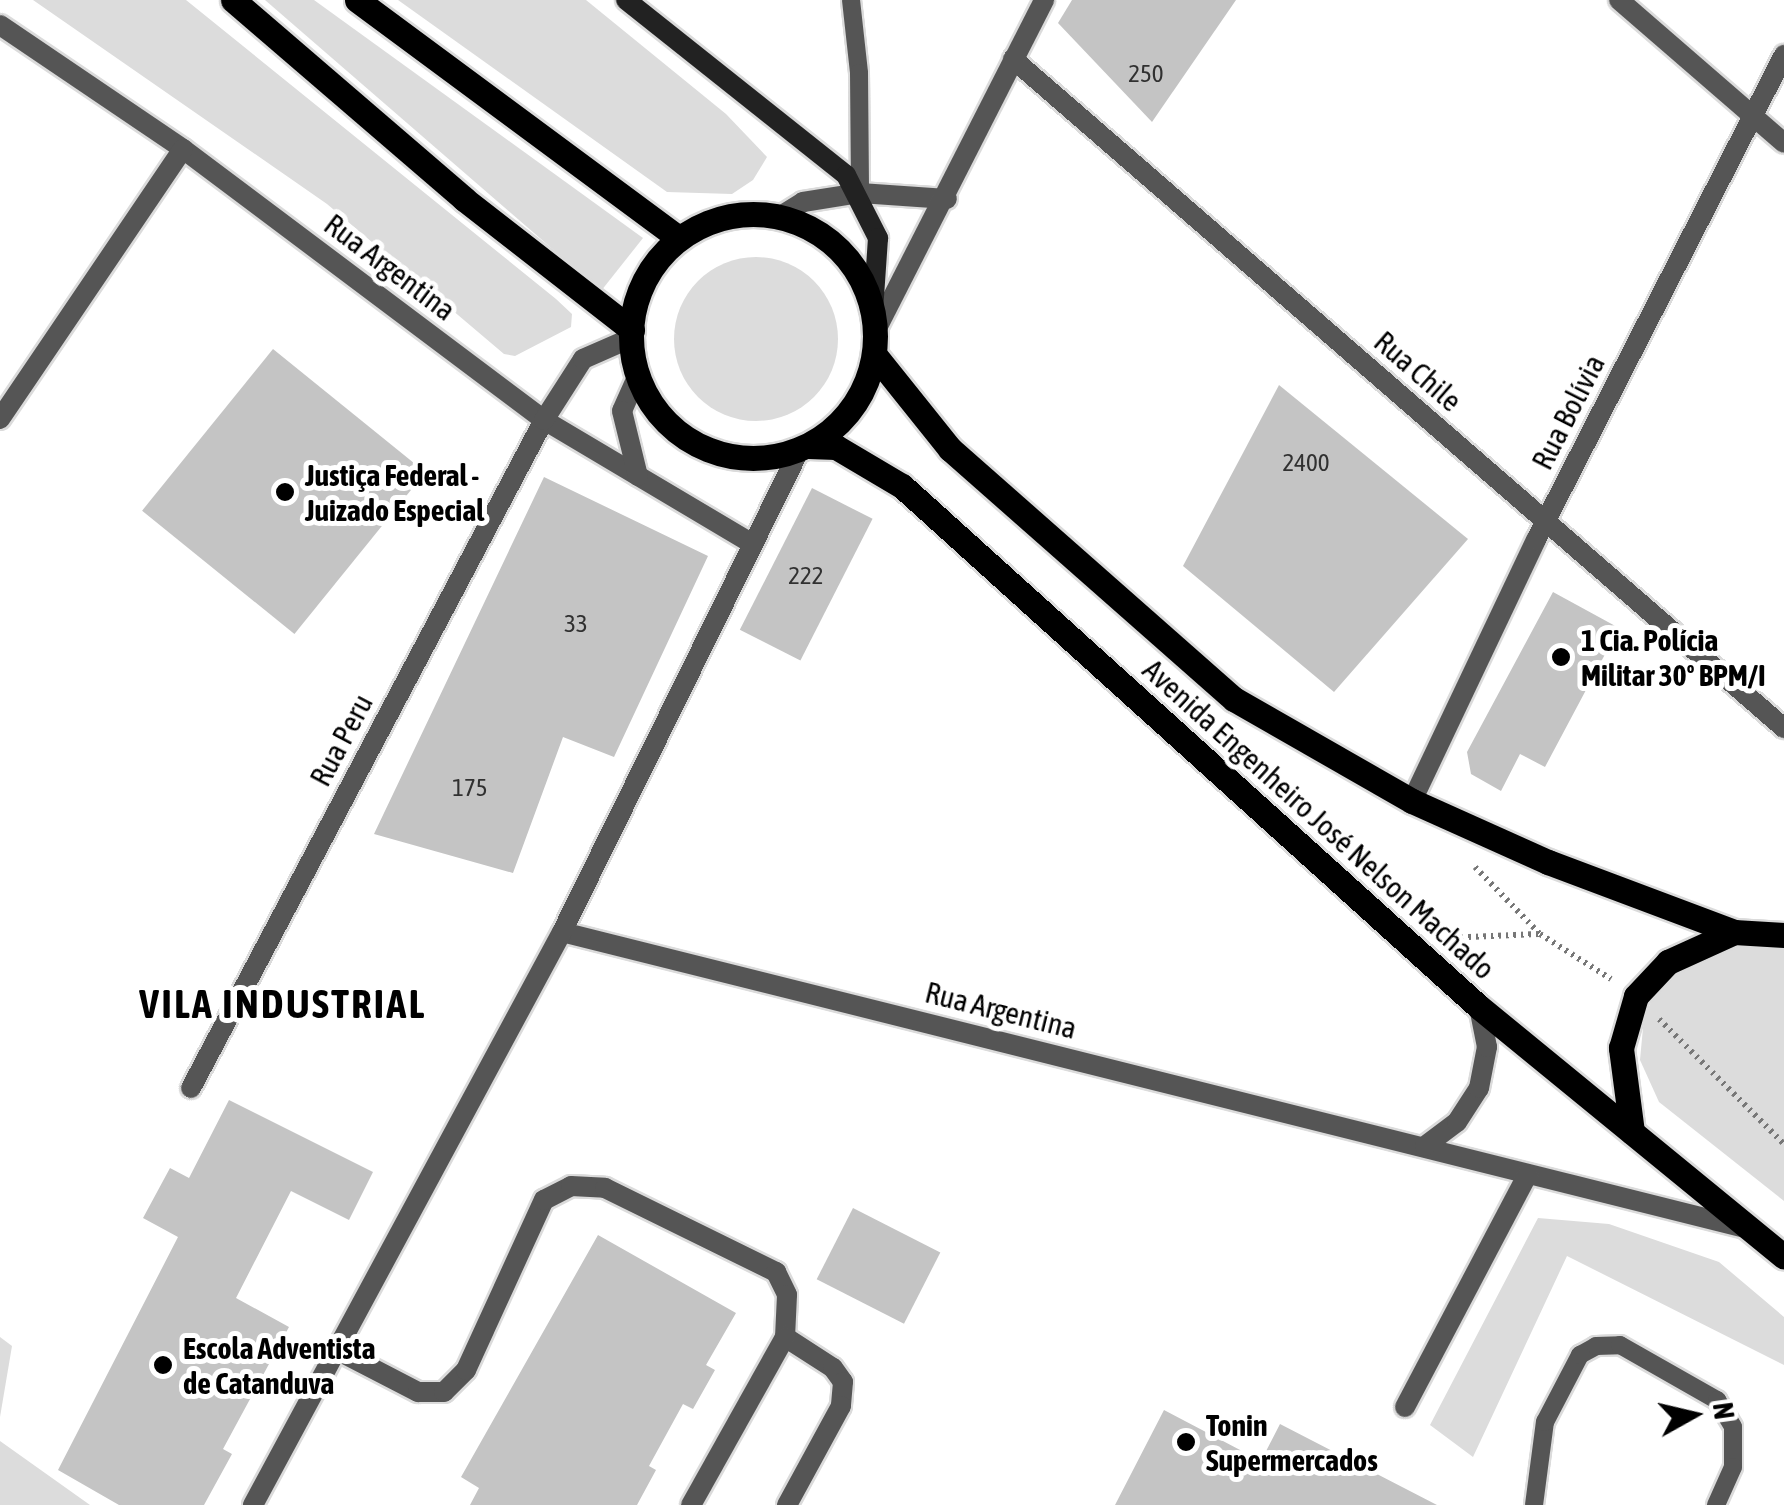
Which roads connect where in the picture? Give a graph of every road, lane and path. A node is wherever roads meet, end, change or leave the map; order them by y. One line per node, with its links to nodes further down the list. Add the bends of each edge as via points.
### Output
1 (233, 0): 18 (main road)
2 (357, 0): 16 (main road)
3 (626, 0): 13 (street, via 763,105)
4 (851, 0): 13 (lane, via 860,73)
5 (1044, 0): 9 (street)
6 (1619, 0): 10 (street)
7 (0, 25): 12 (street, Rua Argentina)
8 (1784, 55): 10 (street, Rua Bolívia)
9 (1013, 59): 14 (street); 24 (street, Rua Chile)
10 (1752, 116): 11 (street); 24 (street, Rua Bolívia)
11 (1784, 144)
12 (183, 149): 20 (street); 21 (street, Rua Argentina)
13 (860, 193): 14 (street); 15 (street, via 803,202); 17 (street, via 882,261)
14 (947, 199): 17 (street)
15 (779, 217): 16 (main road, via 736,214); 17 (main road, via 826,237 847,258)
16 (679, 238): 18 (main road, via 640,290)
17 (874, 333): 22 (main road, via 856,404); 27 (main road, Avenida Engenheiro José Nelson Machado, via 950,449 1234,699)
18 (632, 334): 19 (main road); 21 (street, Rua Peru, via 583,359)
19 (638, 375): 22 (main road, via 668,423 716,452 745,458); 23 (street, via 622,410)
20 (0, 418)
21 (544, 420): 23 (street, Rua Argentina); 34 (street, Rua Peru)
22 (804, 447): 25 (street); 31 (main road, Avenida Engenheiro José Nelson Machado, via 836,447 902,486)
23 (638, 476): 25 (street, Rua Argentina)
24 (1546, 522): 26 (street, Rua Chile); 27 (street, Rua Bolívia)
25 (752, 543): 28 (street)
26 (1784, 728)
27 (1412, 801): 29 (main road, Avenida Engenheiro José Nelson Machado, via 1548,862)
28 (562, 932): 37 (street, Rua Argentina); 43 (street)
29 (1734, 932): 30 (main road, Avenida Engenheiro José Nelson Machado); 32 (main road, via 1668,962)
30 (1784, 935)
31 (1403, 940): 32 (path, via 1540,934); 33 (main road, Avenida Engenheiro José Nelson Machado)
32 (1636, 996): 35 (main road, via 1621,1048); 36 (path)
33 (1479, 1007): 35 (main road, Avenida Engenheiro José Nelson Machado); 37 (street, via 1487,1048 1479,1088 1457,1122)
34 (190, 1088)
35 (1632, 1132): 39 (main road, Avenida Engenheiro José Nelson Machado)
36 (1784, 1144)
37 (1424, 1146): 38 (street, Rua Argentina)
38 (1528, 1174): 39 (street, Rua Argentina); 44 (street)
39 (1753, 1230): 40 (main road); 41 (main road, Avenida Engenheiro José Nelson Machado)
40 (1784, 1238)
41 (1784, 1257)
42 (785, 1337): 43 (street, via 788,1295 776,1272 604,1188 571,1186 544,1200 466,1370 444,1392 418,1392); 46 (street); 47 (street, via 833,1368 842,1382 841,1406)
43 (332, 1348): 45 (street)
44 (1405, 1407)
45 (253, 1505)
46 (691, 1505)
47 (788, 1505)
48 (1534, 1505): 49 (lane, via 1544,1422 1580,1355 1620,1345 1718,1400 1733,1426 1733,1467)
49 (1716, 1505)

